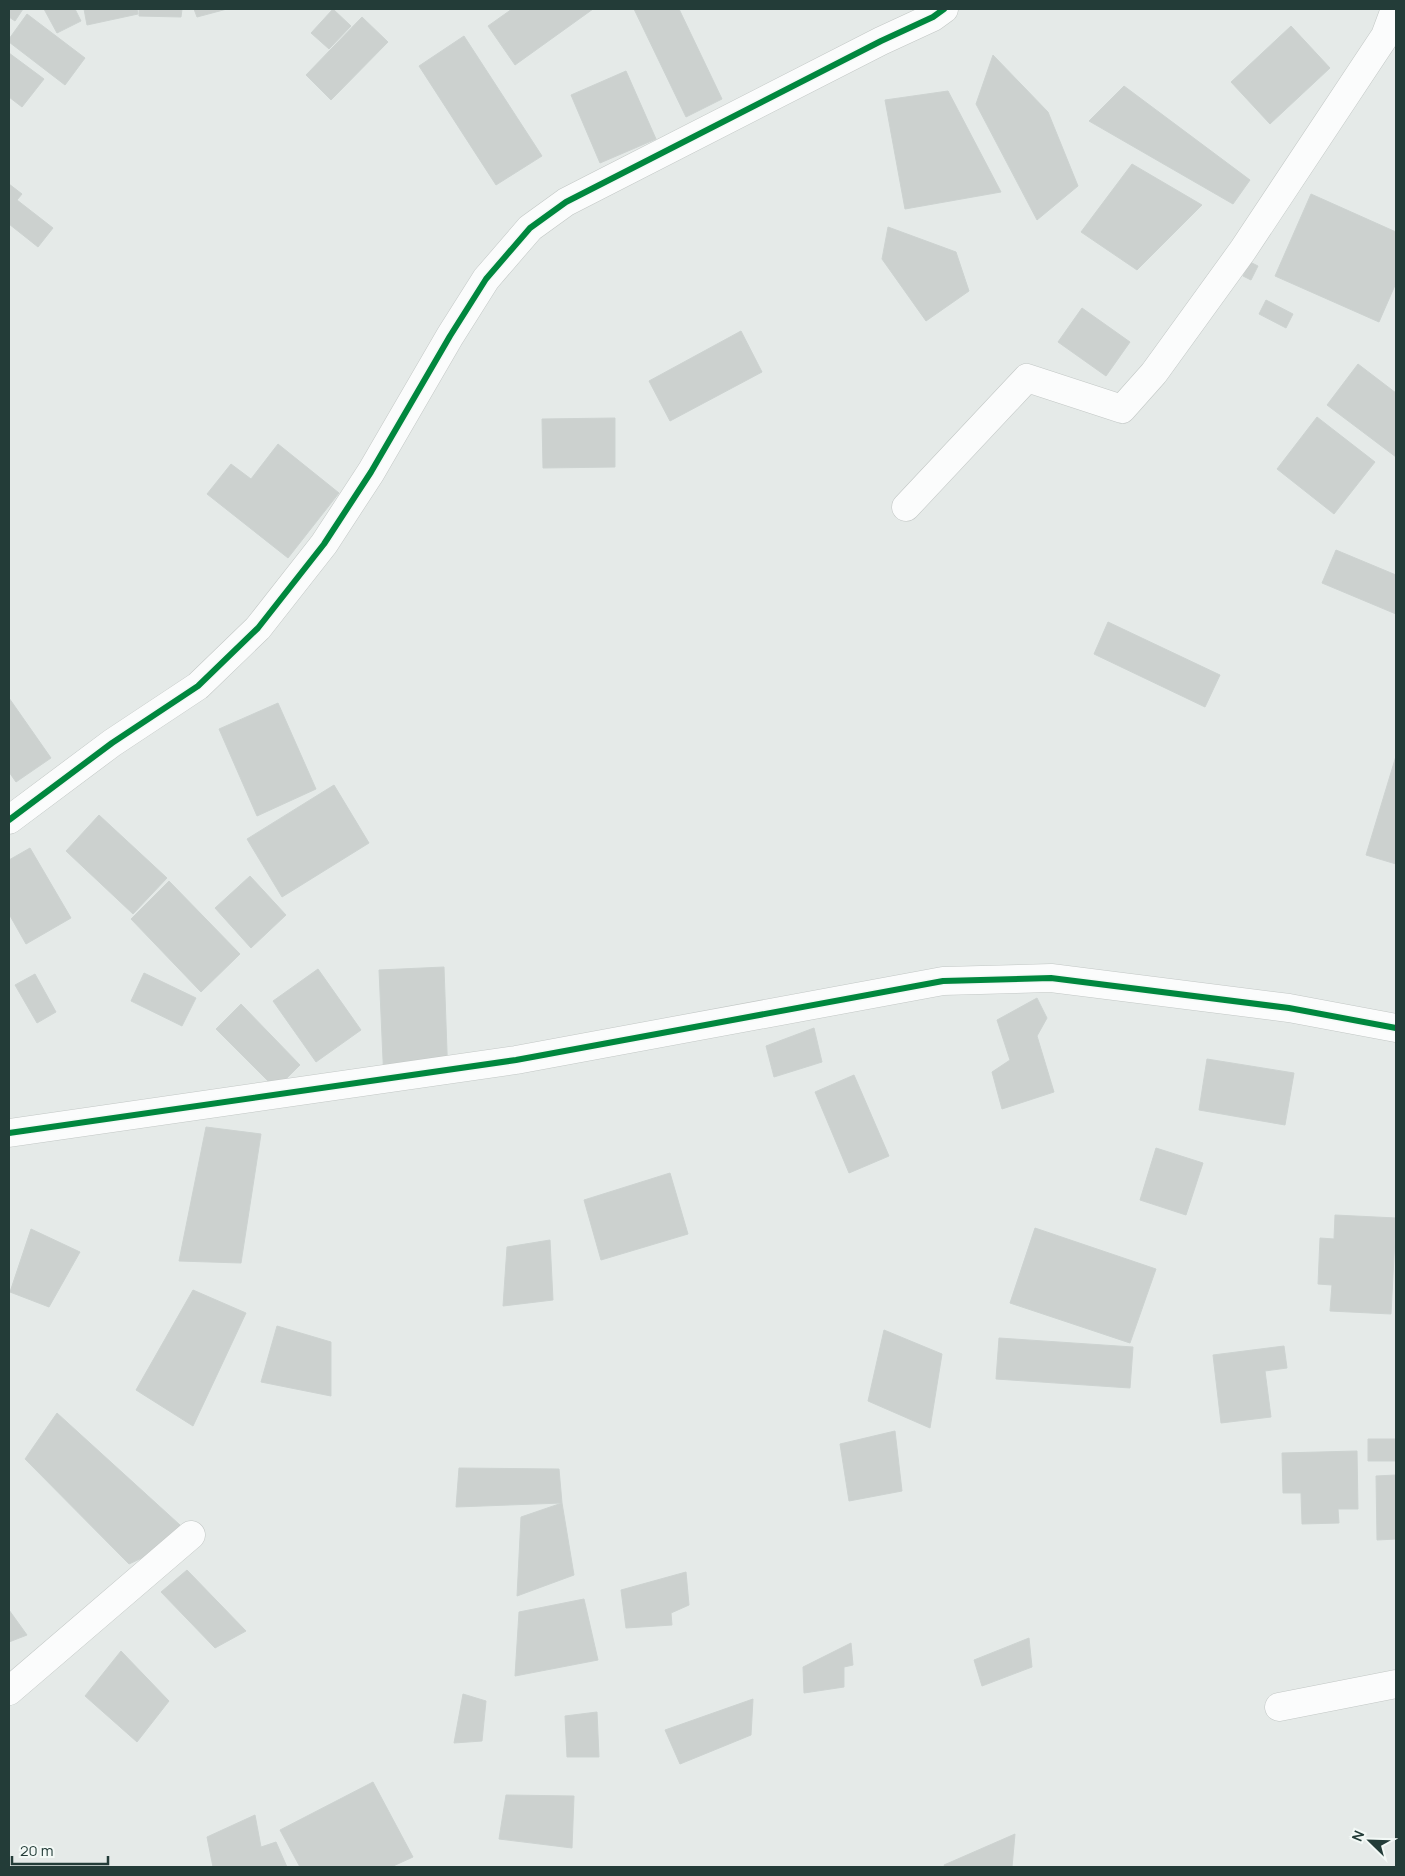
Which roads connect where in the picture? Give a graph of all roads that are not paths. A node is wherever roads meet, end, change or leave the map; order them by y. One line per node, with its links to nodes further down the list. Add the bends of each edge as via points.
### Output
1 (944, 9): 4 (street, via 566,202 530,228 486,279 371,472 324,544 258,628 198,686 112,743)
2 (1395, 9): 3 (street, via 1385,36 1243,250 1154,373 1122,409 1027,378)
3 (906, 507)
4 (9, 820)
5 (1396, 1028): 6 (street, via 1289,1008 1051,978 943,981 516,1060)
6 (9, 1133)
7 (191, 1535): 9 (street)
8 (1396, 1684): 10 (street)
9 (9, 1691)
10 (1279, 1707)

